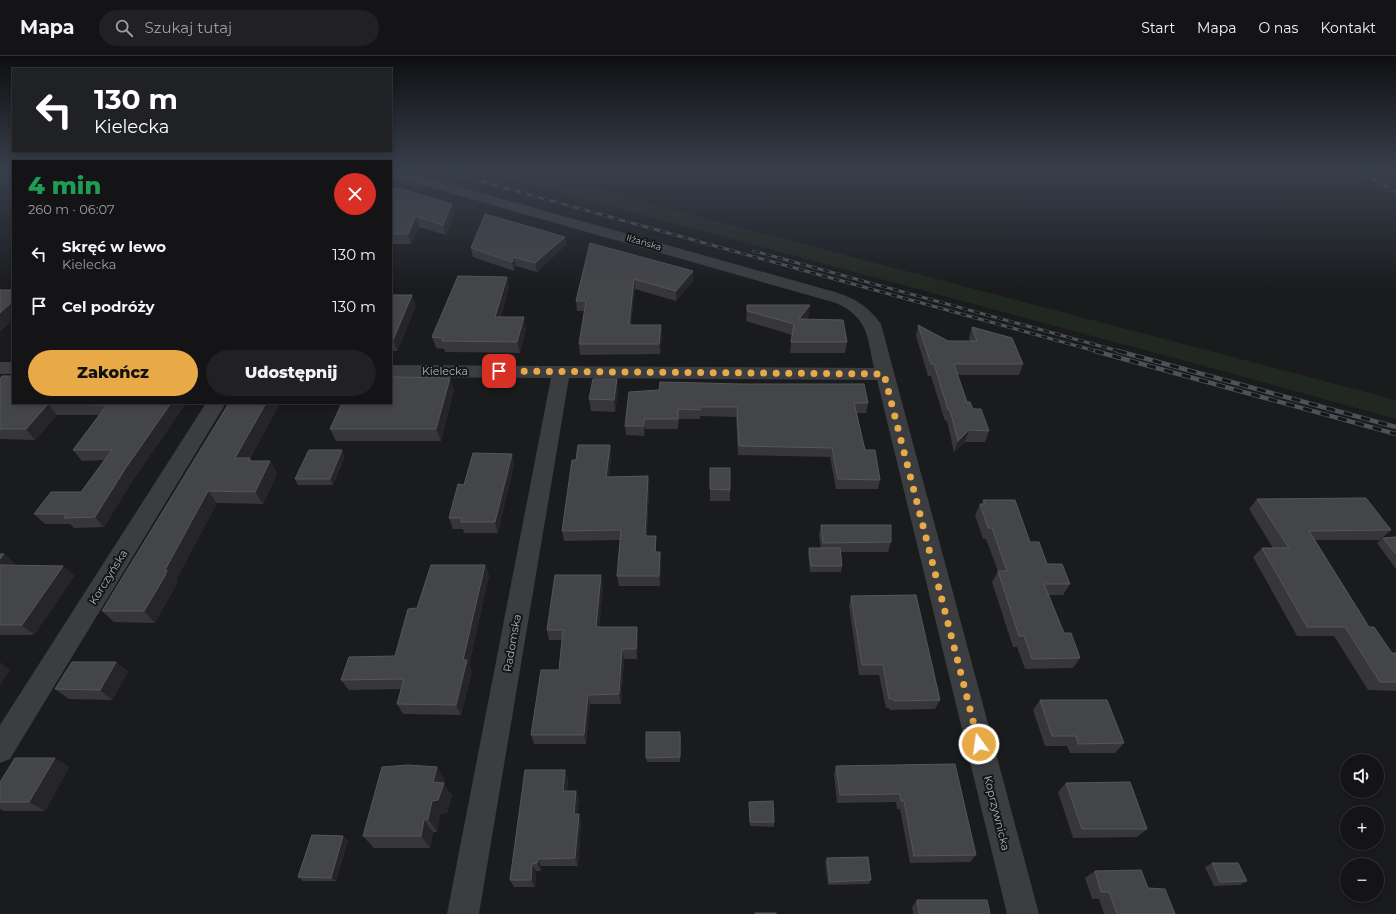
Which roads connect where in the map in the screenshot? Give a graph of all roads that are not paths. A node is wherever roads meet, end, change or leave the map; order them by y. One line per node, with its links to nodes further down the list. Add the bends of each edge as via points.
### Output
1 (529, 210): 2 (street, Iłżańska)
2 (851, 302): 7 (street, Koprzywnicka, via 864,312 872,324)
3 (0, 368): 4 (street)
4 (12, 368)
5 (392, 371): 6 (street, Kielecka)
6 (561, 372): 7 (street, Kielecka); 10 (street, Radomska)
7 (884, 374): 11 (street, Koprzywnicka)
8 (215, 404): 9 (street, Korczyńska)
9 (0, 750)
10 (462, 914)
11 (1023, 914)

